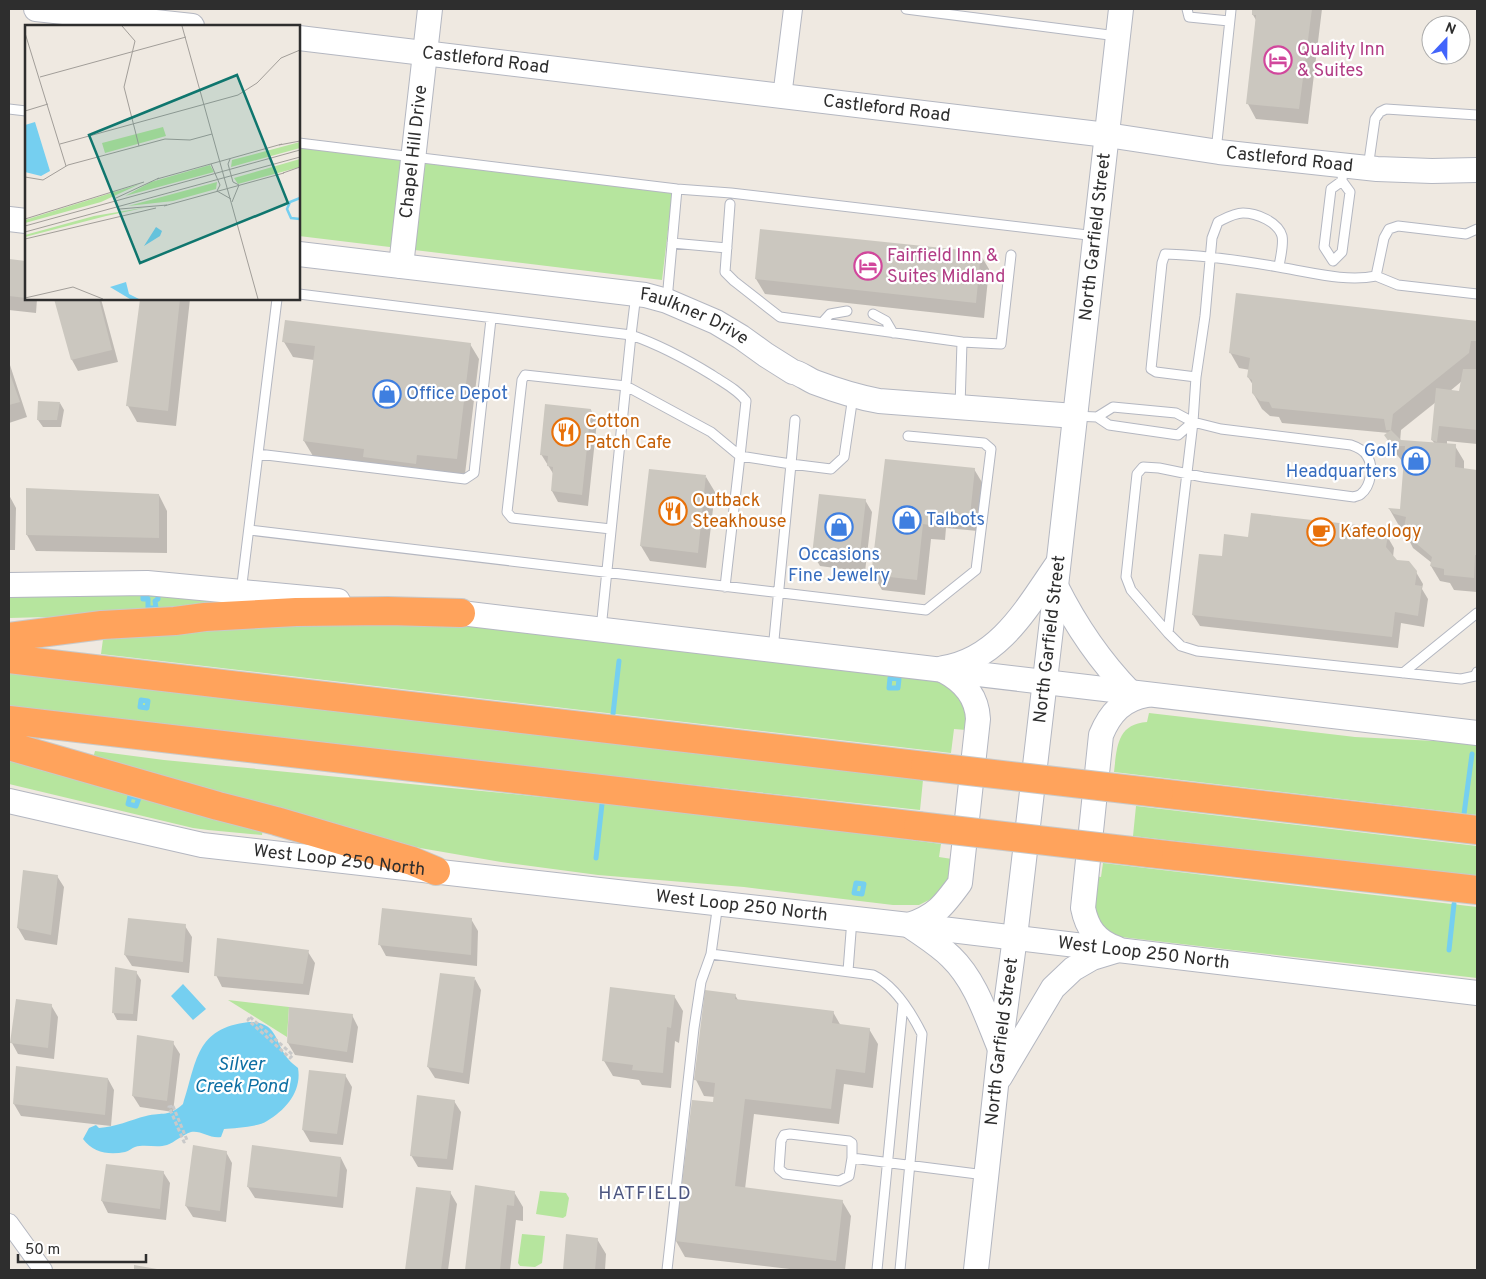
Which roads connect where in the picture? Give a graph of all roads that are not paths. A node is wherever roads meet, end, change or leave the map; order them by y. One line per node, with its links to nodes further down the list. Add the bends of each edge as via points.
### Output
1 (36, 9): 8 (main road)
2 (430, 9): 13 (main road, Chapel Hill Drive)
3 (793, 9): 14 (street)
4 (906, 9): 11 (lane)
5 (1121, 9): 11 (main road, North Garfield Street)
6 (1187, 9): 9 (lane, via 1190,17)
7 (1231, 10): 9 (lane)
8 (85, 16): 10 (main road)
9 (1229, 21): 20 (lane)
10 (181, 25)
11 (1118, 36): 18 (main road, North Garfield Street)
12 (300, 38): 13 (main road, Castleford Road)
13 (426, 52): 14 (main road, Castleford Road); 21 (main road, Chapel Hill Drive)
14 (782, 97): 18 (main road, Castleford Road)
15 (9, 108): 16 (lane)
16 (25, 111)
17 (1477, 115): 22 (lane, via 1386,109 1375,119)
18 (1107, 135): 20 (main road, Castleford Road); 30 (main road, North Garfield Street)
19 (300, 143): 21 (lane)
20 (1216, 151): 24 (main road, Castleford Road)
21 (414, 156): 25 (lane); 37 (main road, Chapel Hill Drive)
22 (1368, 168): 23 (main road, Castleford Road, via 1432,172); 24 (main road, Castleford Road)
23 (1477, 170)
24 (1343, 173): 36 (lane, via 1350,192 1342,252); 36 (lane, via 1332,189 1325,237 1324,246)
25 (677, 188): 30 (lane); 31 (lane)
26 (730, 204): 32 (lane)
27 (9, 219): 28 (main road)
28 (25, 222)
29 (1477, 229): 40 (lane, via 1466,234 1398,226 1389,229)
30 (1096, 236): 57 (main road, North Garfield Street)
31 (672, 243): 32 (lane); 45 (lane)
32 (727, 248): 49 (lane, via 726,272 747,292 780,317)
33 (300, 254): 37 (main road, Faulkner Drive)
34 (1011, 255): 52 (lane, via 1001,344)
35 (1210, 256): 38 (lane); 38 (lane, via 1218,222 1244,213 1260,216 1278,226 1282,236); 53 (lane); 53 (lane, via 1165,254 1162,263 1151,369)
36 (1333, 261): 39 (lane)
37 (400, 266): 42 (main road, Faulkner Drive)
38 (1279, 267): 39 (lane)
39 (1330, 275): 40 (lane)
40 (1376, 276): 43 (lane, via 1398,285)
41 (300, 294): 48 (lane)
42 (636, 294): 45 (main road, Faulkner Drive); 51 (lane)
43 (1477, 294)
44 (277, 300): 61 (lane)
45 (667, 301): 55 (main road, Faulkner Drive, via 729,329 793,372)
46 (847, 311): 49 (lane, via 830,314)
47 (873, 314): 50 (lane, via 886,321)
48 (491, 319): 51 (lane); 61 (lane, via 474,473 465,479)
49 (822, 323): 50 (lane)
50 (893, 333): 52 (lane)
51 (631, 335): 54 (lane); 62 (lane, via 678,354 743,396 746,401)
52 (962, 342): 56 (lane)
53 (1196, 377): 59 (lane)
54 (626, 386): 62 (lane, via 711,432); 65 (lane); 65 (lane, via 525,375 507,512 512,518)
55 (853, 395): 56 (main road, Faulkner Drive, via 878,401); 63 (lane, via 844,457 831,469)
56 (960, 407): 57 (main road, Faulkner Drive)
57 (1086, 417): 59 (lane, via 1114,407 1176,414); 59 (lane, via 1109,425 1178,435); 67 (main road, North Garfield Street)
58 (795, 420): 63 (lane)
59 (1193, 422): 64 (lane); 64 (lane, via 1351,444 1368,457 1371,469 1362,494 1354,497)
60 (908, 436): 73 (lane, via 984,443 991,449 976,570 926,610)
61 (258, 454): 66 (lane)
62 (740, 456): 63 (lane); 71 (lane)
63 (791, 464): 73 (lane)
64 (1186, 474): 77 (lane); 77 (lane, via 1144,467 1136,483 1126,577 1130,590)
65 (611, 529): 68 (lane)
66 (249, 530): 68 (lane); 72 (lane)
67 (1059, 561): 70 (main road, North Garfield Street); 81 (main road, via 1013,626 984,652 958,665)
68 (607, 574): 71 (lane); 76 (lane)
69 (9, 584): 72 (main road, via 147,583)
70 (1056, 586): 84 (main road, North Garfield Street); 85 (main road, via 1094,651)
71 (725, 587): 73 (lane)
72 (241, 592): 74 (main road)
73 (779, 593): 79 (lane)
74 (461, 613): 76 (main road); 78 (highway, via 296,612 94,625)
75 (1477, 613): 82 (lane)
76 (601, 629): 79 (main road)
77 (1168, 633): 82 (lane, via 1181,646 1197,651)
78 (9, 637)
79 (773, 650): 81 (main road)
80 (9, 659): 90 (highway, bridge)
81 (937, 670): 84 (main road); 95 (main road, via 955,677 967,688 978,710 960,883 933,915)
82 (1403, 672): 83 (lane, via 1461,679 1475,676)
83 (1477, 672)
84 (1045, 682): 85 (main road); 96 (main road, North Garfield Street)
85 (1140, 694): 87 (main road); 97 (main road, via 1115,709 1101,735 1083,908 1088,925 1098,939)
86 (9, 720): 92 (highway, bridge)
87 (1477, 733)
88 (9, 746): 91 (highway, via 276,821)
89 (9, 802): 91 (main road, West Loop 250 North, via 202,845)
90 (1477, 830)
91 (436, 871): 93 (main road, West Loop 250 North)
92 (1477, 890)
93 (718, 903): 94 (main road, West Loop 250 North); 98 (lane)
94 (852, 918): 95 (main road, West Loop 250 North); 99 (lane)
95 (909, 925): 96 (main road, West Loop 250 North); 102 (main road, via 953,958 974,987)
96 (1015, 938): 97 (main road, West Loop 250 North); 102 (main road, North Garfield Street)
97 (1119, 949): 100 (main road, West Loop 250 North); 103 (main road, via 1092,958 1073,969 1053,988)
98 (711, 954): 99 (lane); 110 (lane, via 700,982)
99 (848, 971): 101 (lane, via 882,980)
100 (1477, 993)
101 (903, 1004): 105 (lane); 106 (lane, via 922,1034)
102 (1000, 1049): 103 (main road, North Garfield Street)
103 (996, 1083): 107 (main road, North Garfield Street)
104 (852, 1158): 104 (lane, via 852,1144 849,1142 784,1135 780,1141 779,1169 785,1174 839,1181 849,1176); 105 (lane)
105 (887, 1162): 106 (lane); 111 (lane)
106 (910, 1164): 107 (lane); 112 (lane)
107 (987, 1176): 113 (main road, North Garfield Street)
108 (9, 1223): 109 (street)
109 (43, 1270)
110 (667, 1270)
111 (877, 1270)
112 (900, 1270)
113 (976, 1270)

